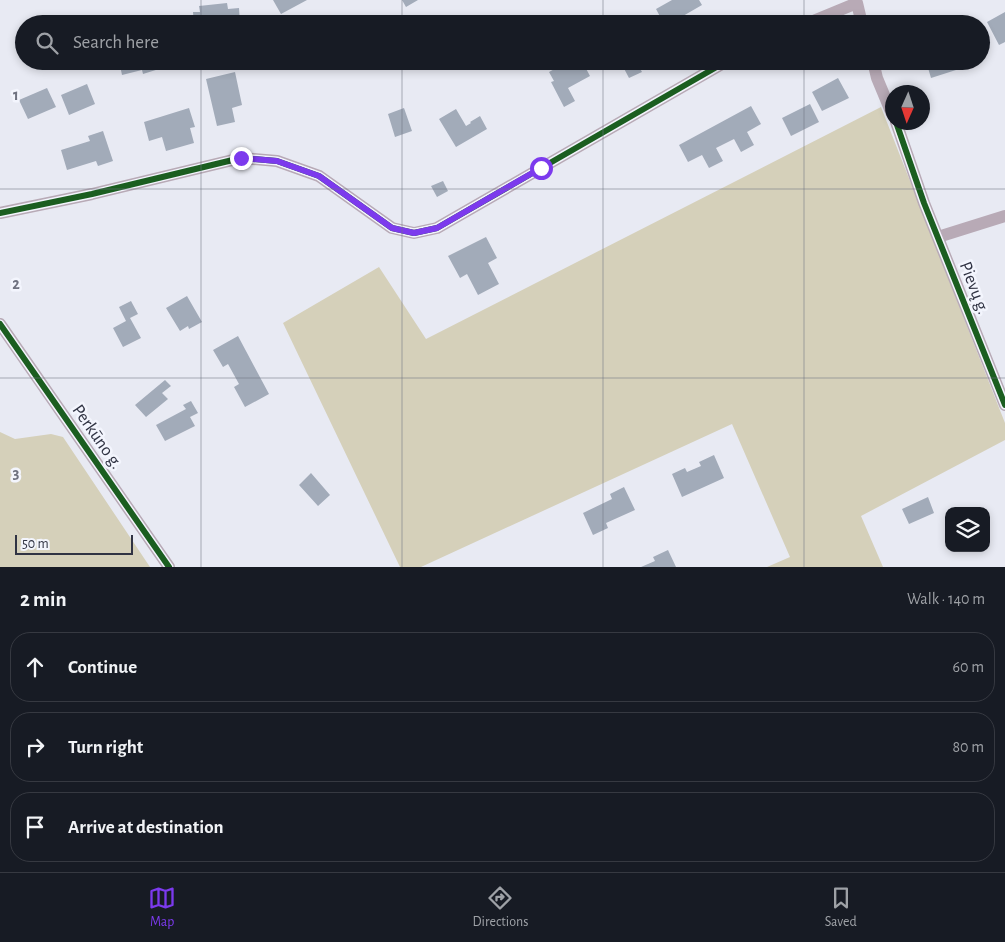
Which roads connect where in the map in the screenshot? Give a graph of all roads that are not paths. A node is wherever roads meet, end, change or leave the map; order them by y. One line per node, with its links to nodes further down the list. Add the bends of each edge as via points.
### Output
1 (856, 2): 2 (street); 3 (street)
2 (826, 15)
3 (860, 15)
4 (711, 70): 8 (street, via 437,228 414,233 392,228 319,176 277,161 241,158)
5 (875, 70): 6 (street)
6 (885, 97)
7 (899, 130): 10 (street, Pievų g.)
8 (0, 213)
9 (1005, 216): 10 (street)
10 (938, 237): 12 (street, Pievų g.)
11 (0, 324): 13 (street, Perkūno g.)
12 (1005, 405)
13 (169, 567)

